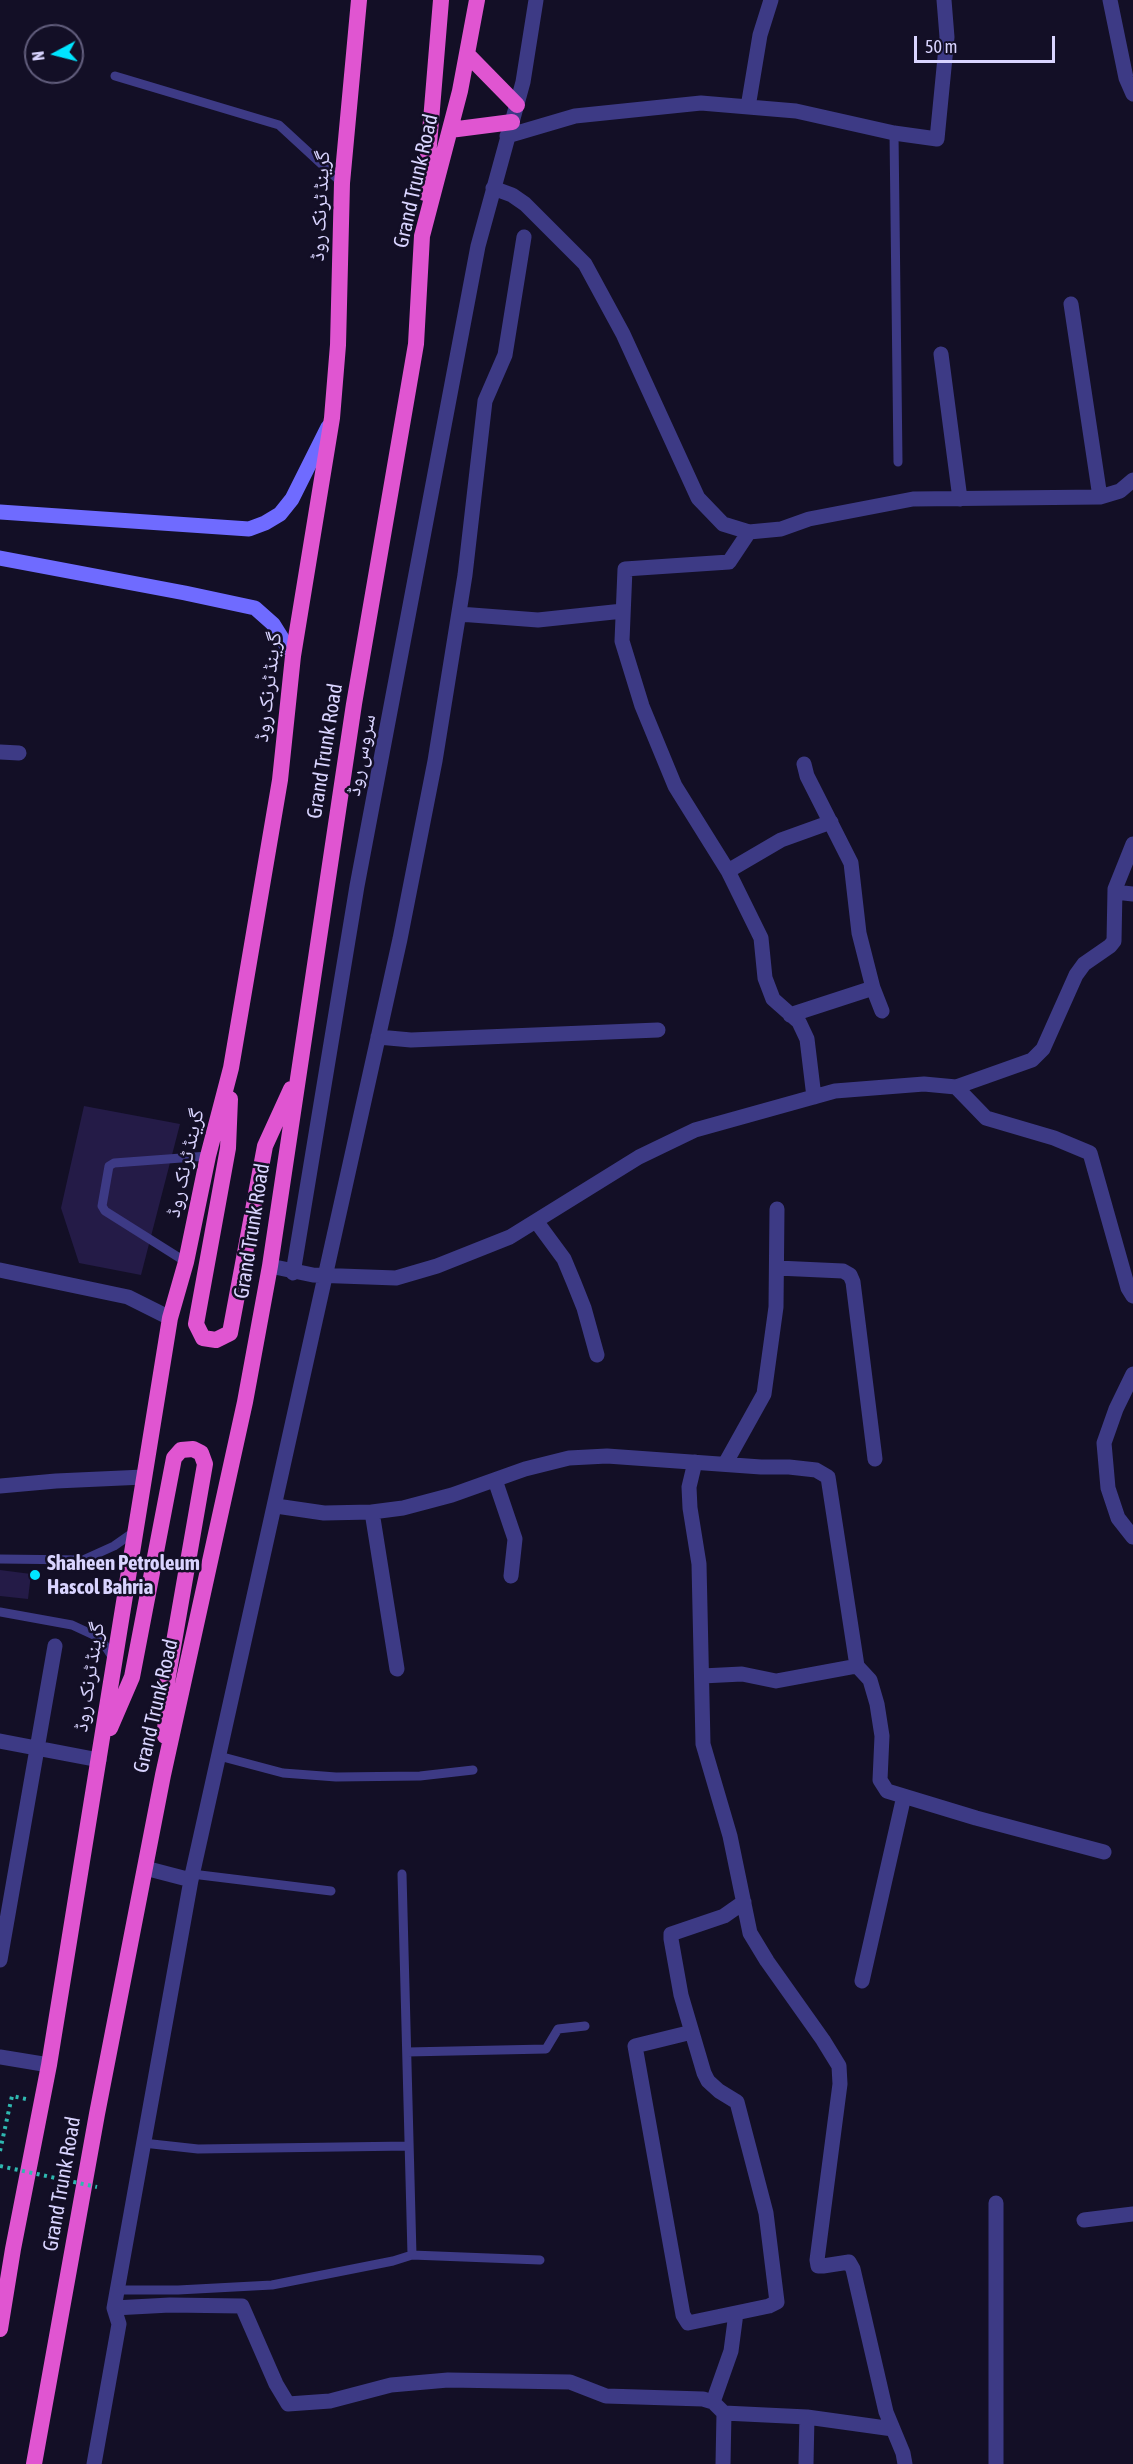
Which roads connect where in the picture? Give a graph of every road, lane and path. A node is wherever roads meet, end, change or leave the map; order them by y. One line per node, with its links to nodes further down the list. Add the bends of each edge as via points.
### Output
1 (359, 0): 16 (highway, گرینڈ ٹرنک روڈ)
2 (441, 0): 18 (highway)
3 (477, 0): 8 (highway, Grand Trunk Road)
4 (536, 0): 11 (street, سروس روڈ)
5 (771, 0): 12 (street, via 758,45)
6 (944, 0): 15 (street, via 947,37 937,140)
7 (1110, 0): 10 (street, via 1125,78)
8 (467, 54): 11 (highway); 14 (highway, Grand Trunk Road)
9 (115, 76): 16 (lane, via 279,125)
10 (1133, 94)
11 (517, 105): 13 (street, سروس روڈ)
12 (748, 107): 13 (street, via 701,103 575,116); 15 (street, via 796,111)
13 (509, 129): 14 (highway); 17 (street, سروس روڈ)
14 (450, 130): 18 (highway, Grand Trunk Road)
15 (894, 133): 23 (lane)
16 (342, 183): 22 (highway, گرینڈ ٹرنک روڈ)
17 (493, 188): 28 (street, via 525,204 585,264 623,334 698,498 723,524); 57 (street, سروس روڈ, via 478,246 359,874)
18 (422, 236): 47 (highway, Grand Trunk Road, via 416,344 354,704)
19 (524, 237): 31 (street, via 505,355 485,401)
20 (1071, 304): 25 (street)
21 (941, 354): 26 (street)
22 (332, 418): 27 (main road, via 292,499 280,514 249,529); 32 (highway, گرینڈ ٹرنک روڈ)
23 (898, 462)
24 (1133, 480): 25 (street, via 1120,491)
25 (1100, 497): 26 (street)
26 (960, 499): 28 (street, via 913,499 809,519 781,529)
27 (0, 512)
28 (749, 532): 30 (street, via 729,562 625,569)
29 (0, 558): 32 (main road, via 255,609 273,624)
30 (623, 611): 31 (street, via 538,620); 38 (street, via 622,641 642,706 675,786)
31 (459, 615): 45 (street, via 430,783)
32 (293, 656): 46 (highway, گرینڈ ٹرنک روڈ, via 280,780)
33 (0, 752): 34 (street)
34 (19, 753)
35 (804, 764): 36 (street)
36 (831, 822): 38 (street, via 781,840); 41 (street, via 850,863)
37 (1133, 844): 39 (street)
38 (728, 871): 43 (street, via 761,938 765,978 773,999)
39 (1115, 892): 40 (street); 48 (street, via 1114,940 1076,975 1043,1049 1032,1060)
40 (1133, 894)
41 (873, 988): 42 (street); 43 (street)
42 (882, 1011)
43 (790, 1015): 49 (street, via 799,1022 807,1039)
44 (658, 1030): 45 (street, via 411,1040)
45 (378, 1037): 58 (street)
46 (231, 1068): 47 (highway, via 228,1148 196,1324 203,1338 216,1340 230,1333 265,1146); 50 (highway, گرینڈ ٹرنک روڈ)
47 (299, 1072): 54 (highway, Grand Trunk Road)
48 (956, 1087): 49 (street, via 924,1084 835,1091); 59 (street, via 986,1118 1090,1153)
49 (814, 1097): 52 (street, via 695,1130 639,1156)
50 (208, 1156): 53 (highway, گرینڈ ٹرنک روڈ); 53 (lane, via 109,1166 102,1206 105,1211)
51 (777, 1209): 55 (street)
52 (536, 1221): 58 (street, via 499,1241 396,1278); 61 (street, via 564,1259)
53 (186, 1262): 60 (highway, گرینڈ ٹرنک روڈ)
54 (270, 1266): 57 (street); 86 (highway, Grand Trunk Road, via 243,1413)
55 (777, 1268): 63 (street, via 843,1271 850,1275); 65 (street, via 776,1307 764,1394)
56 (0, 1270): 60 (street, via 128,1297)
57 (293, 1273): 58 (street)
58 (326, 1276): 69 (street)
59 (1133, 1296)
60 (170, 1318): 66 (highway, گرینڈ ٹرنک روڈ)
61 (597, 1355)
62 (1133, 1374): 72 (street, via 1104,1443 1108,1488 1118,1518)
63 (875, 1459)
64 (695, 1462): 65 (street); 67 (street, via 607,1456 569,1458); 80 (street, via 689,1487 699,1564)
65 (725, 1464): 78 (street, via 816,1470 828,1477)
66 (144, 1477): 68 (street); 71 (highway, گرینڈ ٹرنک روڈ)
67 (495, 1480): 70 (street, via 403,1508); 74 (street, via 515,1539)
68 (0, 1486)
69 (276, 1506): 70 (street, via 324,1513); 84 (street)
70 (372, 1512): 79 (street)
71 (136, 1530): 73 (lane, via 114,1546 83,1560); 77 (highway, گرینڈ ٹرنک روڈ)
72 (1133, 1537)
73 (0, 1559)
74 (511, 1576)
75 (0, 1612): 77 (lane, via 72,1625 100,1638)
76 (56, 1646): 82 (street)
77 (115, 1660): 83 (highway, گرینڈ ٹرنک روڈ)
78 (857, 1666): 80 (street, via 776,1681 742,1674); 87 (street, via 870,1680 877,1704 882,1736 880,1780 887,1791)
79 (397, 1669)
80 (702, 1676): 93 (street, via 703,1744 730,1836)
81 (0, 1741): 82 (street)
82 (38, 1748): 83 (street); 94 (street)
83 (100, 1754): 86 (highway, via 132,1677 174,1458 181,1450 193,1449 201,1453 206,1464 167,1682); 100 (highway, گرینڈ ٹرنک روڈ)
84 (219, 1756): 85 (lane, via 283,1773 336,1777 420,1776); 91 (street)
85 (473, 1770)
86 (163, 1775): 89 (highway, Grand Trunk Road)
87 (904, 1796): 88 (street); 95 (street)
88 (1104, 1852)
89 (145, 1868): 91 (street); 120 (highway, Grand Trunk Road)
90 (402, 1874): 98 (lane)
91 (192, 1877): 92 (lane); 102 (street)
92 (331, 1891)
93 (744, 1902): 97 (street, via 724,1916 671,1934 681,1995); 119 (street, via 750,1933 839,2066 840,2084 817,2260 818,2266 849,2262 853,2269)
94 (0, 1960)
95 (862, 1981)
96 (585, 2026): 98 (lane, via 558,2029 546,2049)
97 (692, 2032): 115 (street, via 708,2081 737,2102 766,2213 777,2302); 115 (street, via 635,2046 683,2314 688,2324)
98 (407, 2052): 103 (lane)
99 (0, 2057): 100 (street)
100 (49, 2065): 110 (highway, گرینڈ ٹرنک روڈ)
101 (12, 2096): 104 (path)
102 (143, 2143): 103 (lane, via 198,2149); 113 (street)
103 (409, 2146): 111 (lane)
104 (0, 2151)
105 (0, 2166): 106 (path, bridge)
106 (97, 2187)
107 (996, 2202): 125 (street)
108 (1133, 2214): 109 (street)
109 (1084, 2220)
110 (7, 2254): 116 (highway, گرینڈ ٹرنک روڈ)
111 (412, 2255): 112 (lane); 113 (lane, via 272,2285)
112 (540, 2260)
113 (117, 2290): 114 (street)
114 (114, 2308): 117 (street, via 242,2306 288,2403 330,2400 391,2385 448,2380 570,2382 606,2396 703,2399); 121 (street, via 118,2324)
115 (736, 2313): 117 (street)
116 (0, 2329)
117 (718, 2407): 118 (street); 122 (street)
118 (807, 2416): 119 (street); 123 (street)
119 (893, 2428): 124 (street)
120 (34, 2464)
121 (94, 2464)
122 (723, 2464)
123 (806, 2464)
124 (905, 2464)
125 (996, 2464)

